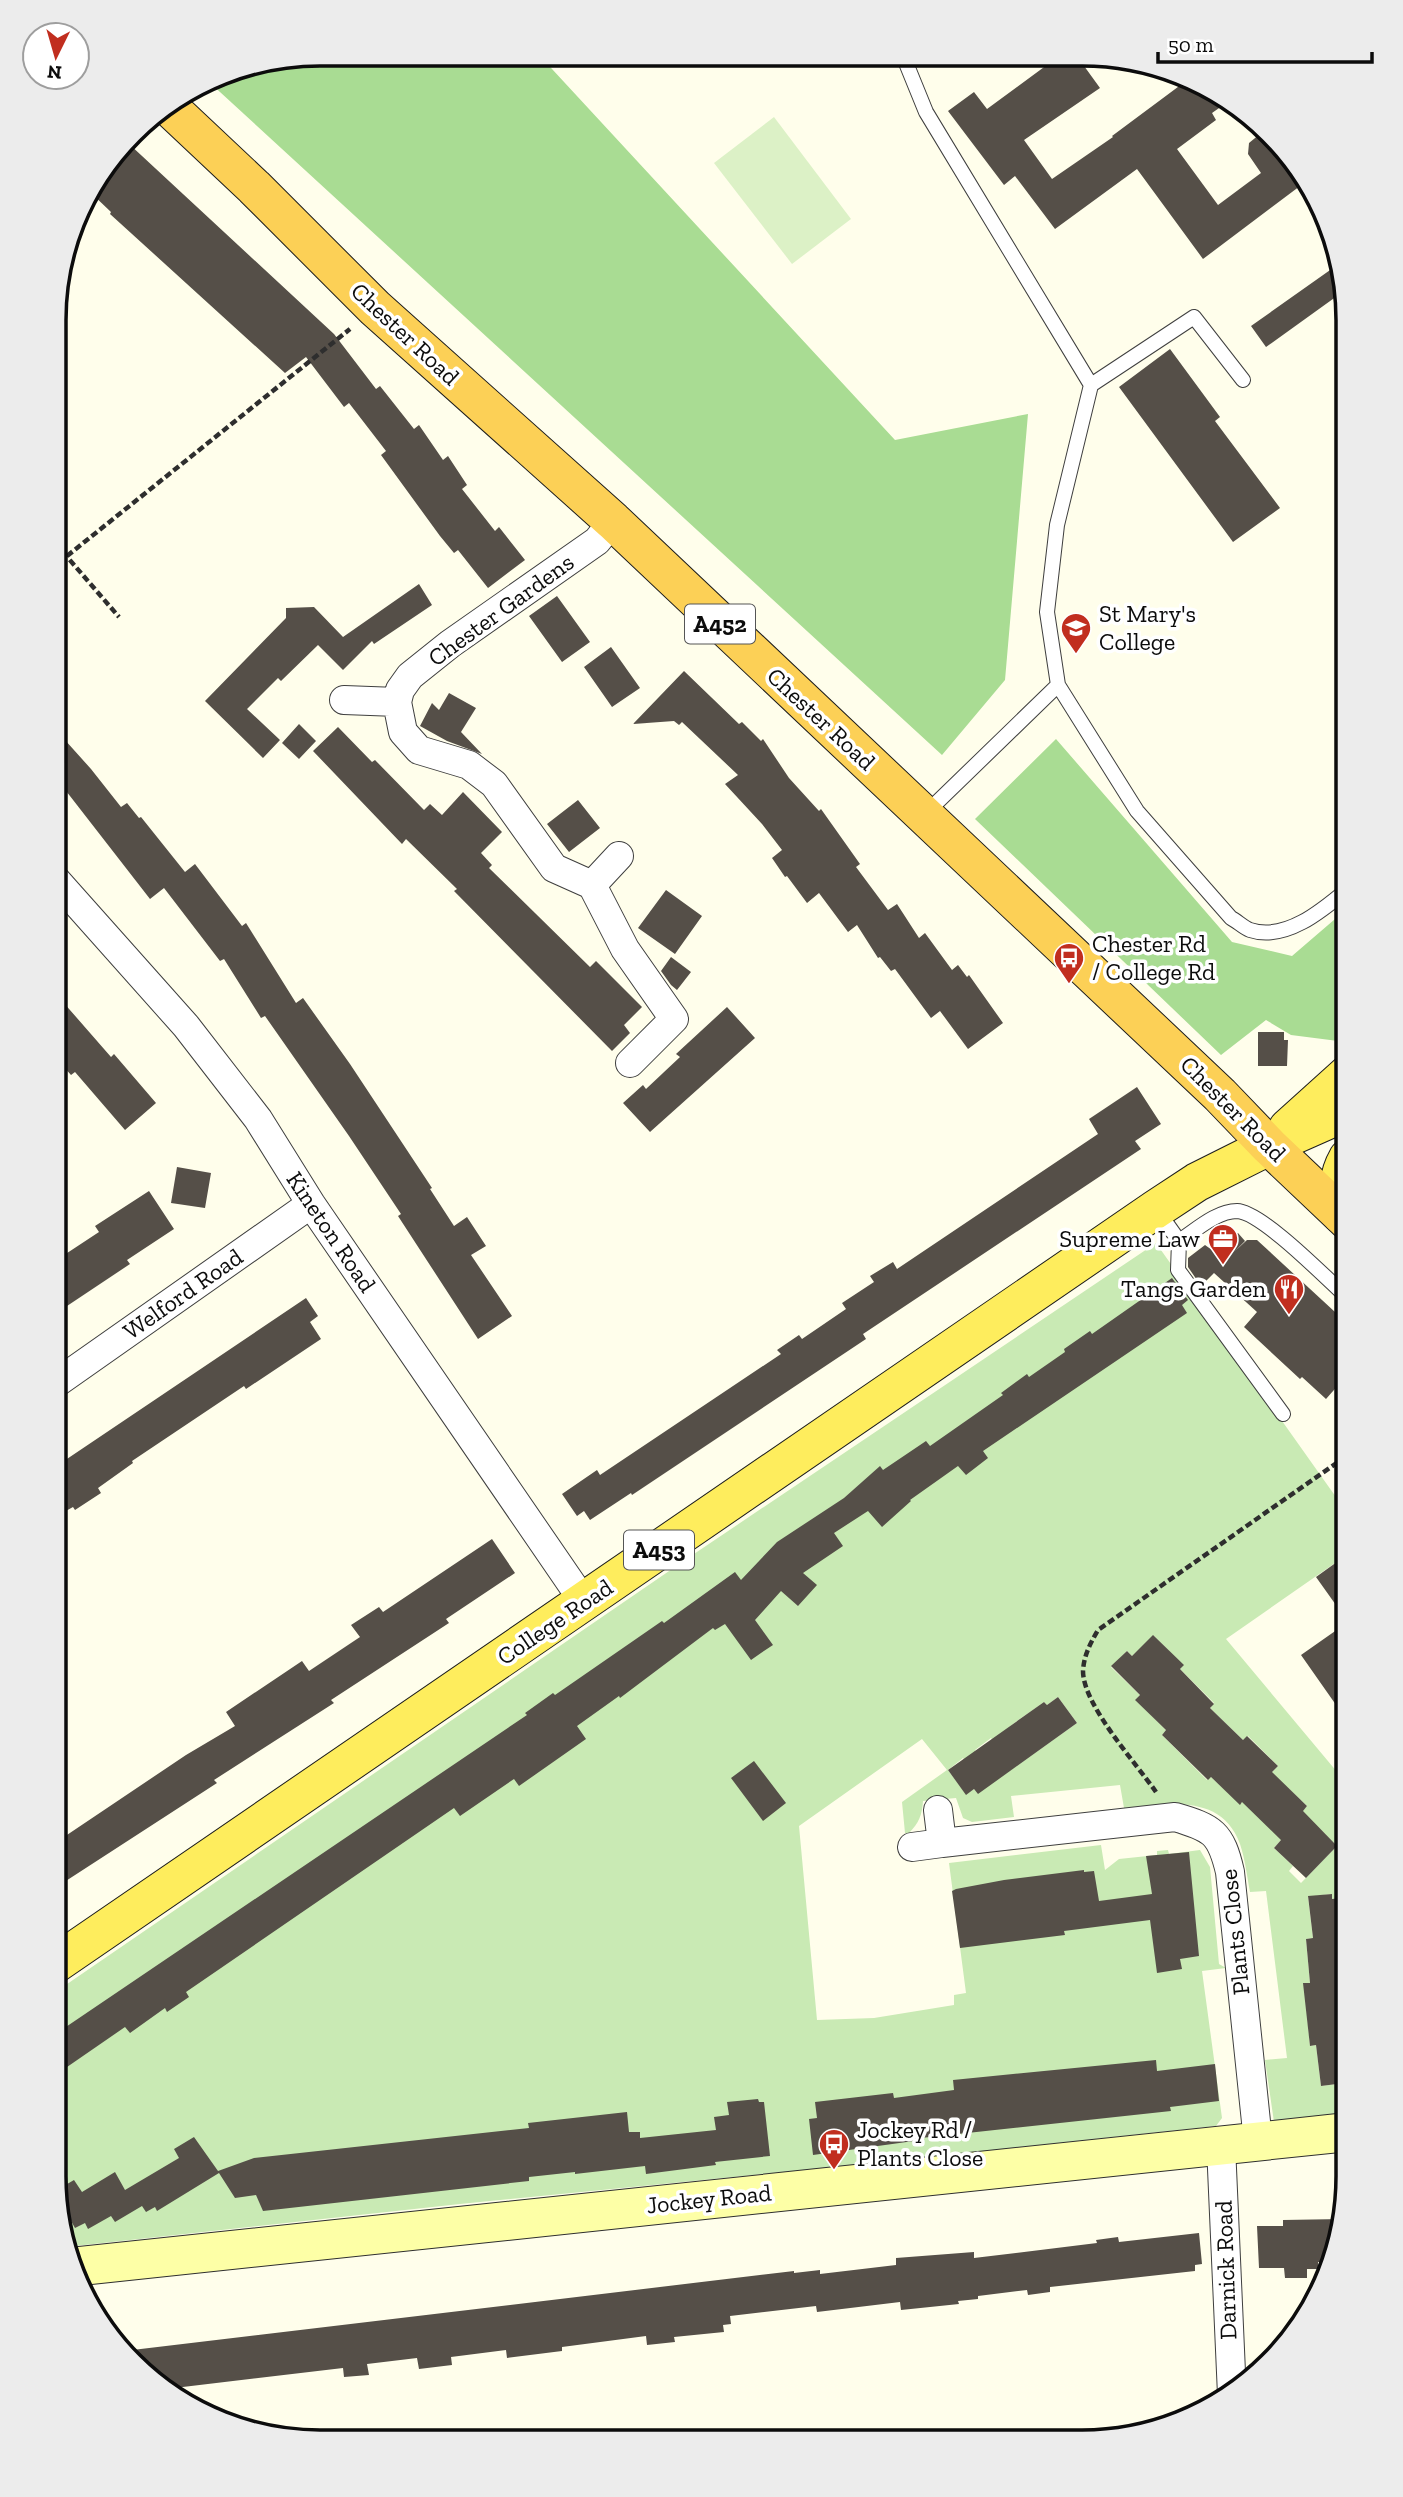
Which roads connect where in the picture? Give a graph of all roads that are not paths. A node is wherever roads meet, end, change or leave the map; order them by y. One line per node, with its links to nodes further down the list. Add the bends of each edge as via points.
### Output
1 (907, 66): 4 (lane, via 926,112)
2 (175, 112): 5 (highway, Chester Road / A452, via 375,308)
3 (1243, 380): 4 (lane, via 1194,317)
4 (1091, 385): 6 (lane, via 1057,525 1048,612)
5 (613, 521): 8 (street, Chester Gardens, via 597,541 410,676); 9 (highway, Chester Road / A452)
6 (1058, 685): 9 (lane); 13 (lane, via 1137,811 1231,918 1250,930 1280,932)
7 (344, 700): 8 (street)
8 (397, 702): 11 (street, via 403,732 419,750 469,765 494,784 554,868)
9 (924, 816): 17 (highway, Chester Road / A452)
10 (619, 856): 11 (street)
11 (592, 885): 14 (street, via 625,949 674,1019)
12 (66, 891): 18 (street, Kineton Road, via 186,1026 258,1119)
13 (1336, 899)
14 (630, 1063)
15 (1336, 1085): 17 (main road, College Road / A453)
16 (1336, 1117): 17 (main road, College Road / A453)
17 (1269, 1146): 19 (main road, College Road / A453, via 1197,1182); 20 (highway, Chester Road / A452)
18 (311, 1204): 23 (street, Welford Road); 25 (street, Kineton Road)
19 (1156, 1209): 21 (lane); 25 (main road, College Road / A453)
20 (1336, 1209)
21 (1179, 1241): 22 (lane, via 1216,1217 1237,1211 1262,1221); 24 (lane, via 1178,1270)
22 (1336, 1287)
23 (66, 1376)
24 (1283, 1414)
25 (584, 1602): 29 (main road, College Road / A453)
26 (938, 1810): 27 (street)
27 (942, 1843): 28 (street, Plants Close); 31 (street, Plants Close, via 1175,1817 1202,1825 1216,1836 1230,1872)
28 (912, 1847)
29 (66, 1957)
30 (1336, 2133): 31 (main road, Jockey Road)
31 (1239, 2143): 32 (main road, Jockey Road); 33 (street, Darnick Road)
32 (83, 2266)
33 (1231, 2382)

